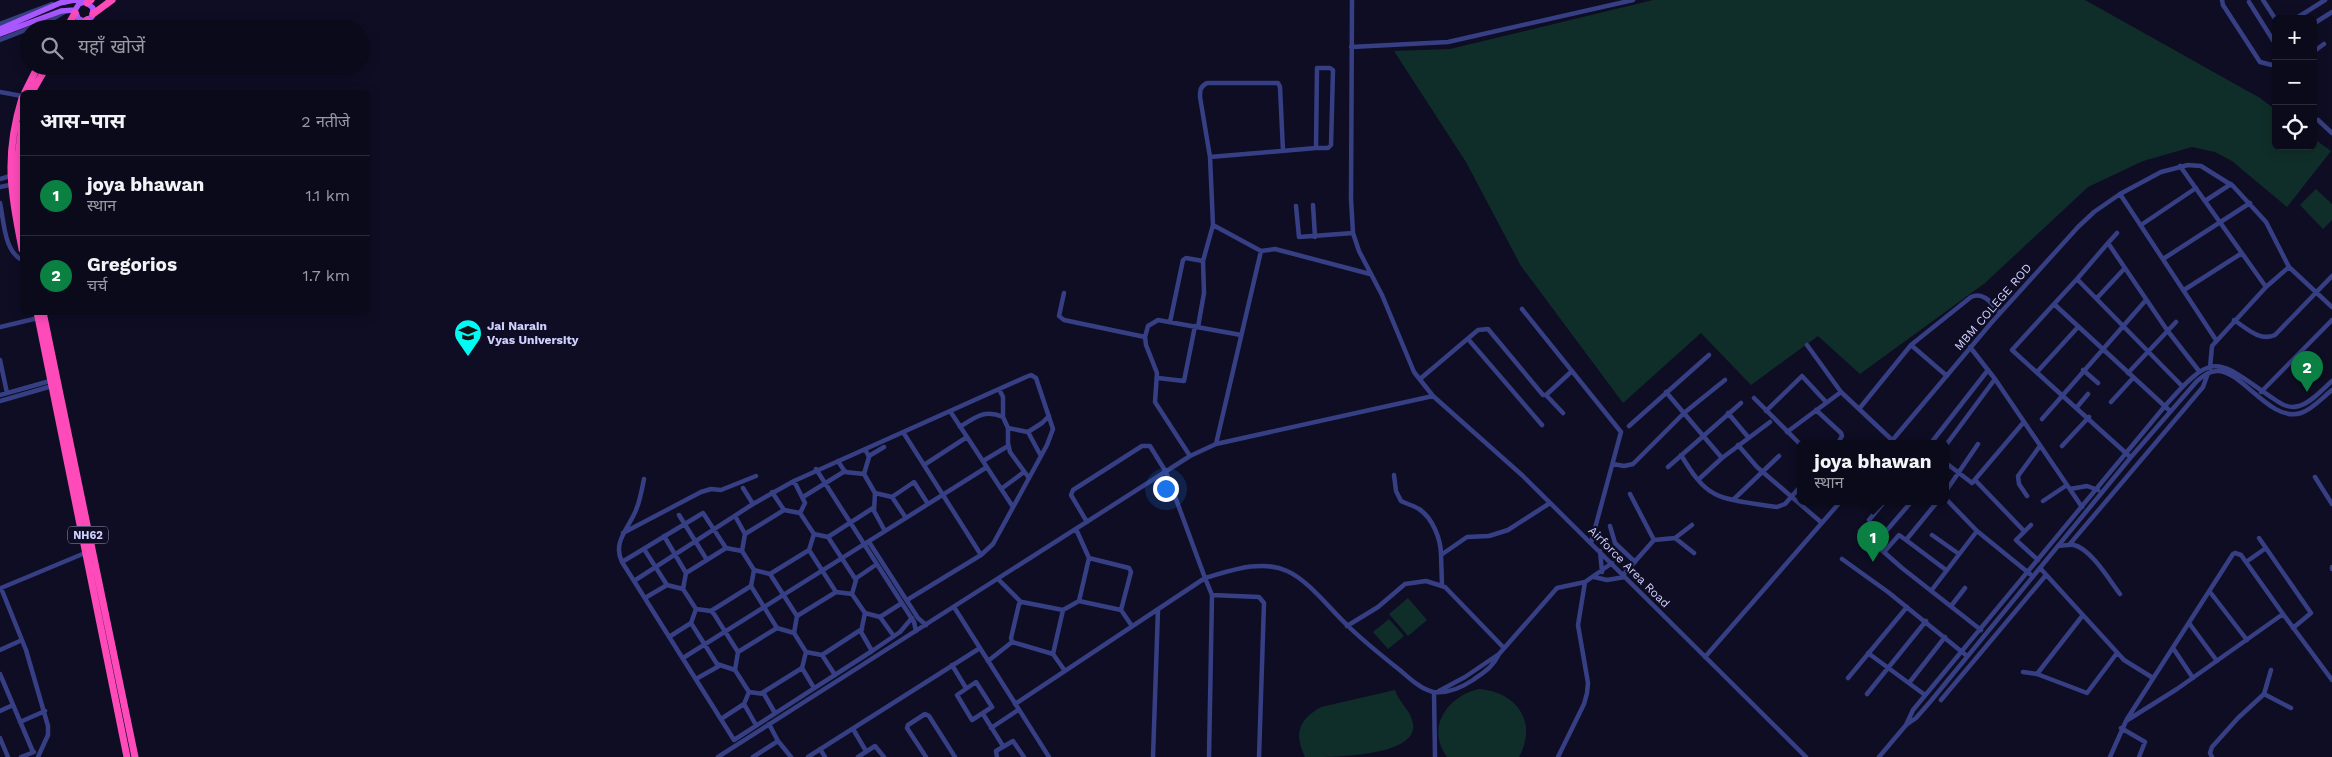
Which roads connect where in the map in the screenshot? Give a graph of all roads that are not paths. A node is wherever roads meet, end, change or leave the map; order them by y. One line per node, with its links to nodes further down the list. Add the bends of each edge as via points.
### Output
1 (74, 0): 8 (main road); 10 (main road)
2 (112, 0): 15 (highway)
3 (1352, 0): 35 (street, Airforce Area Road)
4 (1633, 0): 35 (street, via 1448,42)
5 (2222, 0): 37 (street, via 2256,56)
6 (2263, 0): 16 (street)
7 (2325, 0): 17 (street)
8 (87, 2): 13 (main road, via 79,4); 15 (main road)
9 (2249, 2): 28 (street)
10 (60, 4): 11 (main road); 26 (street, via 50,4)
11 (52, 10): 12 (main road); 18 (main road); 19 (main road)
12 (67, 10): 13 (main road); 20 (street)
13 (75, 12): 21 (highway); 22 (main road, via 80,20)
14 (2332, 12): 23 (street)
15 (93, 14): 22 (main road)
16 (2272, 15)
17 (2301, 15)
18 (25, 20)
19 (30, 20)
20 (51, 20)
21 (71, 20)
22 (87, 20)
23 (2317, 21)
24 (20, 22): 29 (main road)
25 (2272, 22): 28 (street)
26 (0, 24)
27 (20, 25): 31 (main road)
28 (2264, 26): 32 (street)
29 (0, 29)
30 (20, 32): 33 (street)
31 (0, 34)
32 (2272, 38)
33 (0, 40)
34 (2324, 44): 36 (street)
35 (1351, 48): 69 (street, Airforce Area Road, via 1350,199)
36 (2317, 49)
37 (2272, 65)
38 (34, 75): 40 (highway)
39 (41, 75): 41 (highway)
40 (26, 90)
41 (33, 90)
42 (0, 92): 43 (street)
43 (20, 97)
44 (20, 105): 52 (highway, via 13,132)
45 (2318, 120): 46 (street)
46 (2332, 133)
47 (20, 138): 52 (highway)
48 (1316, 148): 48 (street, via 1316,70 1319,67 1330,68 1333,70 1331,145); 49 (street)
49 (1283, 151): 50 (street); 50 (street, via 1278,83 1207,83 1200,89)
50 (1210, 157): 66 (street)
51 (2180, 166): 55 (street, via 2201,166); 57 (street); 58 (street, MBM COLEGE ROD)
52 (14, 175): 53 (street); 54 (highway)
53 (0, 179)
54 (14, 184): 56 (street); 64 (highway); 68 (highway)
55 (2231, 184): 59 (street); 61 (street)
56 (0, 188)
57 (2196, 188): 59 (street); 67 (street)
58 (2120, 194): 67 (street); 92 (street, MBM COLEGE ROD, via 2078,227)
59 (2205, 201): 65 (street)
60 (0, 203): 76 (street, via 10,248)
61 (2250, 203): 65 (street); 78 (street, via 2266,222)
62 (1313, 205): 71 (street)
63 (1296, 206): 71 (street, via 1298,236)
64 (20, 210)
65 (2220, 222): 74 (street); 75 (street)
66 (1213, 225): 73 (street); 77 (street)
67 (2141, 225): 75 (street)
68 (20, 233)
69 (1353, 233): 71 (street); 80 (street, Airforce Area Road)
70 (2117, 233): 72 (street)
71 (1315, 236)
72 (2108, 244): 79 (street); 82 (street)
73 (1261, 251): 80 (street, via 1275,248); 105 (street)
74 (2242, 253): 83 (street); 84 (street)
75 (2163, 258): 84 (street)
76 (20, 259)
77 (1203, 261): 98 (street, via 1183,260); 102 (street, via 1204,293)
78 (2289, 266): 83 (street); 85 (street)
79 (2124, 269): 87 (street); 88 (street)
80 (1370, 274): 127 (street, Airforce Area Road, via 1382,295 1406,356)
81 (2332, 276): 85 (street)
82 (2077, 278): 87 (street); 89 (street)
83 (2266, 287): 96 (street)
84 (2184, 290): 108 (street)
85 (2316, 292): 90 (street); 96 (street, via 2279,333 2270,338 2256,334)
86 (1064, 293): 106 (street, via 1059,316 1064,320)
87 (2097, 298): 100 (street)
88 (2146, 300): 100 (street); 104 (street)
89 (2054, 304): 103 (street); 121 (street, via 2012,350)
90 (2332, 307)
91 (1522, 309): 120 (street)
92 (2000, 312): 110 (street, via 1977,294); 111 (street, MBM COLEGE ROD)
93 (36, 315): 101 (street)
94 (39, 315): 131 (highway, NH62)
95 (39, 315): 460 (highway, NH62)
96 (2234, 320): 108 (street)
97 (2332, 320): 136 (street)
98 (1170, 322): 102 (street); 106 (street, via 1158,320 1151,323)
99 (2176, 322): 104 (street)
100 (2122, 324): 112 (street); 113 (street)
101 (0, 327)
102 (1196, 327): 105 (street); 125 (street, via 1184,381)
103 (2078, 327): 112 (street); 121 (street)
104 (2168, 330): 113 (street); 119 (street)
105 (1241, 335): 185 (street)
106 (1145, 338): 125 (street)
107 (1468, 339): 127 (street); 143 (street, via 1478,330 1488,329 1540,393); 167 (street)
108 (2216, 340): 116 (street, via 2210,351)
109 (1806, 345): 138 (street)
110 (1911, 345): 124 (street); 153 (street)
111 (1970, 347): 117 (street); 124 (street, MBM COLEGE ROD)
112 (2102, 349): 118 (street); 122 (street)
113 (2148, 350): 122 (street); 133 (street)
114 (1710, 355): 137 (street)
115 (0, 360): 139 (street)
116 (2210, 366): 119 (street); 123 (street); 136 (street, via 2226,367)
117 (1988, 370): 128 (street); 182 (street)
118 (2083, 370): 132 (street); 140 (street)
119 (2199, 370): 133 (street)
120 (1572, 371): 143 (street); 203 (street, via 1621,432)
121 (2037, 372): 140 (street)
122 (2128, 373): 126 (street)
123 (2209, 373): 145 (street, via 2226,373); 157 (street, via 2190,387); 172 (street, via 2203,386)
124 (1947, 376): 181 (street, MBM COLEGE ROD)
125 (1158, 378): 197 (street, via 1155,402)
126 (2133, 378): 149 (street); 152 (street)
127 (1420, 379): 144 (street, Airforce Area Road)
128 (1995, 379): 166 (street); 184 (street)
129 (1725, 380): 159 (street)
130 (2332, 381): 136 (street, via 2306,402 2294,407 2278,402)
131 (51, 383): 139 (street); 147 (street); 297 (highway, NH62)
132 (2098, 383)
133 (2182, 386): 152 (street)
134 (999, 389): 155 (street); 161 (street, via 1031,375 1039,384); 162 (street, via 1004,400)
135 (2332, 390): 145 (street, via 2311,408 2294,414 2274,408)
136 (2262, 391): 145 (street)
137 (1666, 392): 159 (street); 169 (street)
138 (1841, 392): 148 (street); 153 (street)
139 (7, 393): 142 (street)
140 (2062, 394): 151 (street); 163 (street)
141 (2088, 394): 151 (street)
142 (0, 395)
143 (1546, 395): 158 (street)
144 (1433, 396): 185 (street); 243 (street, Airforce Area Road, via 1510,463)
145 (2258, 396)
146 (1754, 398): 156 (street)
147 (0, 400)
148 (1826, 402): 154 (street); 156 (street, via 1802,376)
149 (2111, 402)
150 (1741, 403): 160 (street)
151 (2077, 406): 164 (street)
152 (2165, 406): 157 (street); 193 (street)
153 (1859, 409): 180 (street)
154 (1816, 410): 175 (street); 179 (street, via 1840,433)
155 (950, 411): 170 (street); 173 (street)
156 (1766, 411): 175 (street)
157 (2170, 411): 168 (street)
158 (1563, 413)
159 (1684, 413): 176 (street); 203 (street, via 1632,464)
160 (1728, 413): 176 (street); 177 (street)
161 (1049, 416): 174 (street); 196 (street, via 1053,429)
162 (1003, 417): 170 (street, via 988,412); 171 (street)
163 (2042, 418)
164 (2089, 418): 190 (street); 193 (street)
165 (1770, 422): 177 (street)
166 (2023, 423): 189 (street); 221 (street)
167 (1542, 425)
168 (2159, 425): 172 (street); 199 (street)
169 (1629, 426)
170 (960, 427): 178 (street)
171 (1008, 428): 174 (street); 188 (street)
172 (2165, 431): 288 (street)
173 (903, 432): 192 (street); 204 (street)
174 (1028, 432): 196 (street)
175 (1787, 432): 183 (street)
176 (1703, 435): 194 (street); 200 (street)
177 (1748, 437): 187 (street)
178 (967, 438): 202 (street); 204 (street)
179 (1840, 440)
180 (1889, 440)
181 (1893, 440)
182 (1933, 440)
183 (1797, 441)
184 (1949, 441)
185 (1216, 444): 197 (street)
186 (1978, 444): 213 (street)
187 (1738, 445): 200 (street); 210 (street)
188 (1008, 446): 202 (street); 211 (street)
189 (2040, 446): 225 (street); 235 (street, via 2018,476)
190 (2062, 446)
191 (884, 447): 195 (street)
192 (865, 449): 195 (street); 201 (street)
193 (2126, 453): 199 (street); 228 (street)
194 (1681, 455): 207 (street); 220 (street)
195 (869, 456): 214 (street)
196 (1041, 456): 218 (street)
197 (1190, 456): 212 (street)
198 (1779, 456): 210 (street)
199 (2131, 457): 231 (street)
200 (1722, 458): 220 (street)
201 (838, 461): 208 (street); 209 (street)
202 (983, 461): 206 (street)
203 (1613, 464): 286 (street)
204 (924, 465): 234 (street)
205 (1949, 465): 213 (street)
206 (987, 467): 227 (street); 234 (street)
207 (1668, 467)
208 (816, 470): 222 (street); 223 (street)
209 (845, 471): 214 (street); 223 (street)
210 (1762, 471): 238 (street); 239 (street)
211 (1024, 472): 218 (street); 227 (street)
212 (1166, 472): 262 (street); 262 (street, via 1150,446 1142,446 1115,462 1073,490 1071,495); 327 (street)
213 (1958, 472): 221 (street, via 1972,483); 224 (street)
214 (864, 474): 232 (street)
215 (1394, 475): 302 (street, via 1401,501 1419,509 1432,523)
216 (756, 476): 274 (street, via 720,490 701,492)
217 (2314, 477): 246 (street)
218 (1029, 478): 252 (street)
219 (644, 479): 274 (street, via 636,509)
220 (1699, 479): 239 (street, via 1713,494)
221 (1975, 480): 273 (street)
222 (794, 481): 230 (street); 236 (street)
223 (825, 484): 236 (street); 261 (street)
224 (1949, 486)
225 (2069, 487): 228 (street); 241 (street); 253 (street)
226 (743, 488): 244 (street)
227 (1001, 489): 252 (street)
228 (2097, 489): 231 (street); 253 (street)
229 (1797, 491): 238 (street)
230 (772, 492): 244 (street); 255 (street)
231 (2102, 492): 289 (street)
232 (875, 493): 237 (street); 254 (street)
233 (1630, 494): 282 (street)
234 (943, 495): 245 (street); 301 (street)
235 (2027, 496)
236 (803, 497): 256 (street, via 805,503)
237 (892, 497): 245 (street, via 914,482); 259 (street)
238 (1792, 497): 239 (street, via 1777,507); 240 (street)
239 (1734, 499)
240 (1797, 501)
241 (2044, 501)
242 (1949, 502): 270 (street)
243 (1550, 503): 286 (street, Airforce Area Road); 302 (street, via 1508,530 1489,536 1467,537)
244 (753, 504): 258 (street)
245 (928, 504): 259 (street)
246 (2332, 504)
247 (1801, 505): 263 (street)
248 (1838, 505): 263 (street)
249 (1882, 505): 260 (street)
250 (1909, 505): 287 (street)
251 (1935, 505): 283 (street)
252 (1013, 507): 301 (street, via 993,544)
253 (2082, 507): 306 (street)
254 (873, 508): 261 (street); 271 (street)
255 (784, 510): 256 (street); 275 (street)
256 (800, 513): 276 (street)
257 (679, 516): 264 (street)
258 (735, 516): 269 (street); 275 (street)
259 (906, 518): 271 (street)
260 (1870, 520)
261 (851, 522): 279 (street); 285 (street)
262 (1087, 522): 268 (street)
263 (1822, 523): 399 (street)
264 (685, 524): 269 (street, via 703,513); 278 (street); 284 (street)
265 (1692, 524): 280 (street)
266 (2031, 525): 273 (street)
267 (1610, 526): 309 (street, via 1616,543)
268 (1076, 529): 303 (street); 329 (street)
269 (714, 530): 284 (street); 291 (street)
270 (1977, 530): 299 (street); 321 (street)
271 (885, 531): 285 (street)
272 (1860, 531): 287 (street)
273 (2024, 531): 306 (street, via 2017,542)
274 (622, 533): 308 (street, via 618,551)
275 (746, 534): 294 (street)
276 (814, 534): 279 (street); 293 (street)
277 (1932, 535): 299 (street)
278 (664, 536): 290 (street); 300 (street)
279 (828, 536): 304 (street)
280 (1675, 538): 282 (street); 298 (street)
281 (2259, 538): 292 (street)
282 (1654, 540): 309 (street)
283 (1906, 540): 296 (street, via 1899,535); 317 (street)
284 (696, 541): 300 (street); 307 (street)
285 (866, 543): 304 (street); 312 (street); 347 (street)
286 (1591, 544): 295 (street, Airforce Area Road)
287 (1875, 544): 296 (street)
288 (2069, 545): 289 (street); 342 (street, via 2079,548 2093,560)
289 (2058, 546): 313 (street)
290 (644, 548): 308 (street); 314 (street)
291 (726, 548): 294 (street); 307 (street)
292 (2266, 548): 310 (street); 371 (street, via 2311,613)
293 (809, 550): 318 (street); 322 (street)
294 (742, 551): 316 (street)
295 (1600, 551): 311 (street, Airforce Area Road); 319 (street)
296 (1884, 552): 338 (street)
297 (85, 553): 335 (street); 459 (highway, NH62)
298 (1694, 553)
299 (1959, 554): 317 (street)
300 (675, 555): 314 (street); 320 (street)
301 (981, 555): 347 (street)
302 (1441, 555): 333 (street)
303 (1089, 558): 346 (street); 356 (street, via 1129,568 1131,572)
304 (842, 559): 318 (street); 328 (street)
305 (1842, 559): 351 (street)
306 (2038, 559): 313 (street); 321 (street)
307 (707, 560): 320 (street)
308 (622, 562): 330 (street)
309 (1635, 562): 324 (street)
310 (2246, 562): 340 (street, via 2238,553 2233,554); 359 (street)
311 (1612, 563): 319 (street); 324 (street, Airforce Area Road)
312 (877, 564): 328 (street); 347 (street)
313 (2044, 564): 315 (street)
314 (656, 566): 330 (street); 332 (street)
315 (2040, 568): 323 (street); 325 (street)
316 (754, 570): 322 (street); 334 (street)
317 (1946, 570): 338 (street)
318 (822, 572): 339 (street); 343 (street)
319 (1602, 572): 326 (street)
320 (686, 573): 337 (street)
321 (2028, 573): 325 (street); 372 (street)
322 (770, 574): 343 (street)
323 (2046, 575): 360 (street); 382 (street)
324 (1624, 576): 326 (street, via 1607,580); 399 (street, Airforce Area Road)
325 (2033, 576): 377 (street)
326 (1594, 577): 331 (street)
327 (1205, 578): 344 (street); 354 (street); 369 (street, via 1260,566 1285,570 1301,581)
328 (855, 579): 341 (street)
329 (998, 579): 348 (street); 350 (street)
330 (634, 581): 345 (street)
331 (1585, 582): 387 (street, via 1561,586 1550,593); 477 (street, via 1578,625 1587,693)
332 (667, 585): 337 (street); 345 (street)
333 (1442, 585): 369 (street, via 1426,580 1405,584 1378,607); 387 (street)
334 (751, 586): 352 (street); 357 (street)
335 (0, 587): 381 (street)
336 (1965, 588): 349 (street)
337 (683, 589): 353 (street)
338 (1931, 591): 349 (street)
339 (836, 592): 341 (street); 361 (street)
340 (2210, 592): 366 (street); 383 (street)
341 (852, 594): 358 (street)
342 (2120, 594)
343 (784, 595): 352 (street); 361 (street)
344 (1212, 595): 474 (street); 475 (street, via 1259,597 1264,603)
345 (644, 598): 380 (street)
346 (1079, 601): 355 (street); 356 (street)
347 (904, 602): 362 (street); 363 (street); 367 (street)
348 (1021, 602): 355 (street); 384 (street)
349 (1951, 606): 372 (street)
350 (954, 607): 367 (street); 386 (street)
351 (1908, 607): 364 (street); 394 (street)
352 (763, 608): 370 (street); 375 (street)
353 (696, 609): 357 (street); 365 (street)
354 (1158, 609): 368 (street); 473 (street)
355 (1063, 610): 396 (street)
356 (1121, 610): 368 (street)
357 (712, 611): 375 (street)
358 (865, 613): 362 (street); 373 (street)
359 (2283, 614): 371 (street); 383 (street)
360 (2083, 615): 395 (street); 412 (street)
361 (797, 616): 376 (street)
362 (880, 617): 378 (street)
363 (912, 618): 374 (street); 378 (street)
364 (1926, 621): 379 (street); 406 (street)
365 (692, 623): 380 (street); 385 (street)
366 (2190, 623): 388 (street); 402 (street)
367 (926, 625): 374 (street)
368 (1132, 626): 409 (street)
369 (1347, 626): 425 (street, via 1412,680)
370 (777, 628): 376 (street); 391 (street)
371 (2293, 628): 418 (street)
372 (1980, 629): 377 (street); 393 (street)
373 (862, 630): 390 (street); 397 (street)
374 (916, 631): 443 (street)
375 (725, 633): 385 (street); 391 (street)
376 (794, 633): 392 (street)
377 (1985, 634): 382 (street); 398 (street)
378 (893, 635): 390 (street)
379 (1945, 636): 393 (street); 419 (street)
380 (669, 637): 400 (street)
381 (22, 640): 389 (street); 437 (street)
382 (1990, 640): 430 (street)
383 (2247, 640): 402 (street)
384 (1012, 642): 396 (street); 401 (street)
385 (705, 645): 400 (street); 404 (street)
386 (980, 648): 401 (street); 403 (street)
387 (1504, 648): 425 (street, via 1491,667 1468,683 1451,691)
388 (2173, 648): 415 (street); 416 (street)
389 (0, 650)
390 (872, 651): 413 (street)
391 (738, 652): 407 (street)
392 (806, 652): 397 (street); 405 (street)
393 (1961, 652): 398 (street); 429 (street)
394 (1868, 653): 406 (street); 414 (street)
395 (2117, 653): 412 (street, via 2087,693); 415 (street)
396 (1054, 654): 409 (street)
397 (822, 655): 413 (street)
398 (1967, 656): 445 (street, via 1916,718)
399 (1705, 657): 478 (street, Airforce Area Road)
400 (683, 658): 417 (street)
401 (988, 661): 432 (street)
402 (2217, 661): 416 (street)
403 (952, 665): 422 (street); 448 (street)
404 (719, 666): 407 (street); 417 (street)
405 (802, 668): 421 (street); 426 (street)
406 (1888, 668): 419 (street); 427 (street)
407 (735, 670): 424 (street)
408 (2271, 670): 428 (street)
409 (1065, 671): 432 (street)
410 (2023, 672): 412 (street)
411 (0, 674): 420 (street)
412 (2037, 674)
413 (835, 675): 421 (street)
414 (1848, 678)
415 (2153, 678): 441 (street)
416 (2193, 678): 441 (street)
417 (696, 679): 440 (street)
418 (2332, 680)
419 (1908, 682): 429 (street)
420 (6, 688): 423 (street); 433 (street)
421 (814, 688): 438 (street)
422 (966, 688): 439 (street, via 976,682 979,684 992,707); 439 (street, via 957,695 969,718 974,720)
423 (0, 691)
424 (749, 692): 426 (street); 431 (street)
425 (1436, 692): 476 (street)
426 (762, 693): 438 (street)
427 (1867, 694)
428 (2264, 694): 434 (street); 482 (street, via 2212,747)
429 (1925, 695): 445 (street)
430 (1941, 700)
431 (744, 704): 440 (street); 444 (street)
432 (1016, 704): 435 (street)
433 (13, 706): 436 (street); 442 (street)
434 (2291, 708)
435 (1018, 710): 446 (street); 472 (street)
436 (0, 711)
437 (45, 712): 442 (street); 452 (street, via 49,732)
438 (776, 713): 444 (street)
439 (983, 714): 446 (street)
440 (721, 719): 444 (street, via 734,740)
441 (2126, 721): 447 (street)
442 (20, 722): 455 (street)
443 (769, 724): 450 (street); 461 (street)
444 (756, 725)
445 (1906, 725): 479 (street)
446 (991, 728): 451 (street)
447 (2121, 728): 480 (street); 481 (street, via 2145,742)
448 (853, 729): 453 (street); 454 (street)
449 (0, 738): 456 (street)
450 (778, 741): 462 (street); 463 (street)
451 (1003, 746): 470 (street, via 996,751); 471 (street, via 1015,741)
452 (41, 749): 455 (street); 458 (street)
453 (820, 749): 464 (street); 465 (street)
454 (866, 751): 466 (street); 467 (street, via 876,746)
455 (32, 752): 457 (street)
456 (8, 757)
457 (21, 757)
458 (38, 757)
459 (127, 757)
460 (135, 757)
461 (718, 757)
462 (753, 757)
463 (791, 757)
464 (808, 757)
465 (825, 757)
466 (858, 757)
467 (884, 757)
468 (926, 757): 469 (street, via 908,728 925,714)
469 (955, 757)
470 (997, 757)
471 (1024, 757)
472 (1049, 757)
473 (1153, 757)
474 (1209, 757)
475 (1259, 757)
476 (1435, 757)
477 (1558, 757)
478 (1806, 757)
479 (1879, 757)
480 (2110, 757)
481 (2139, 757)
482 (2212, 757)

